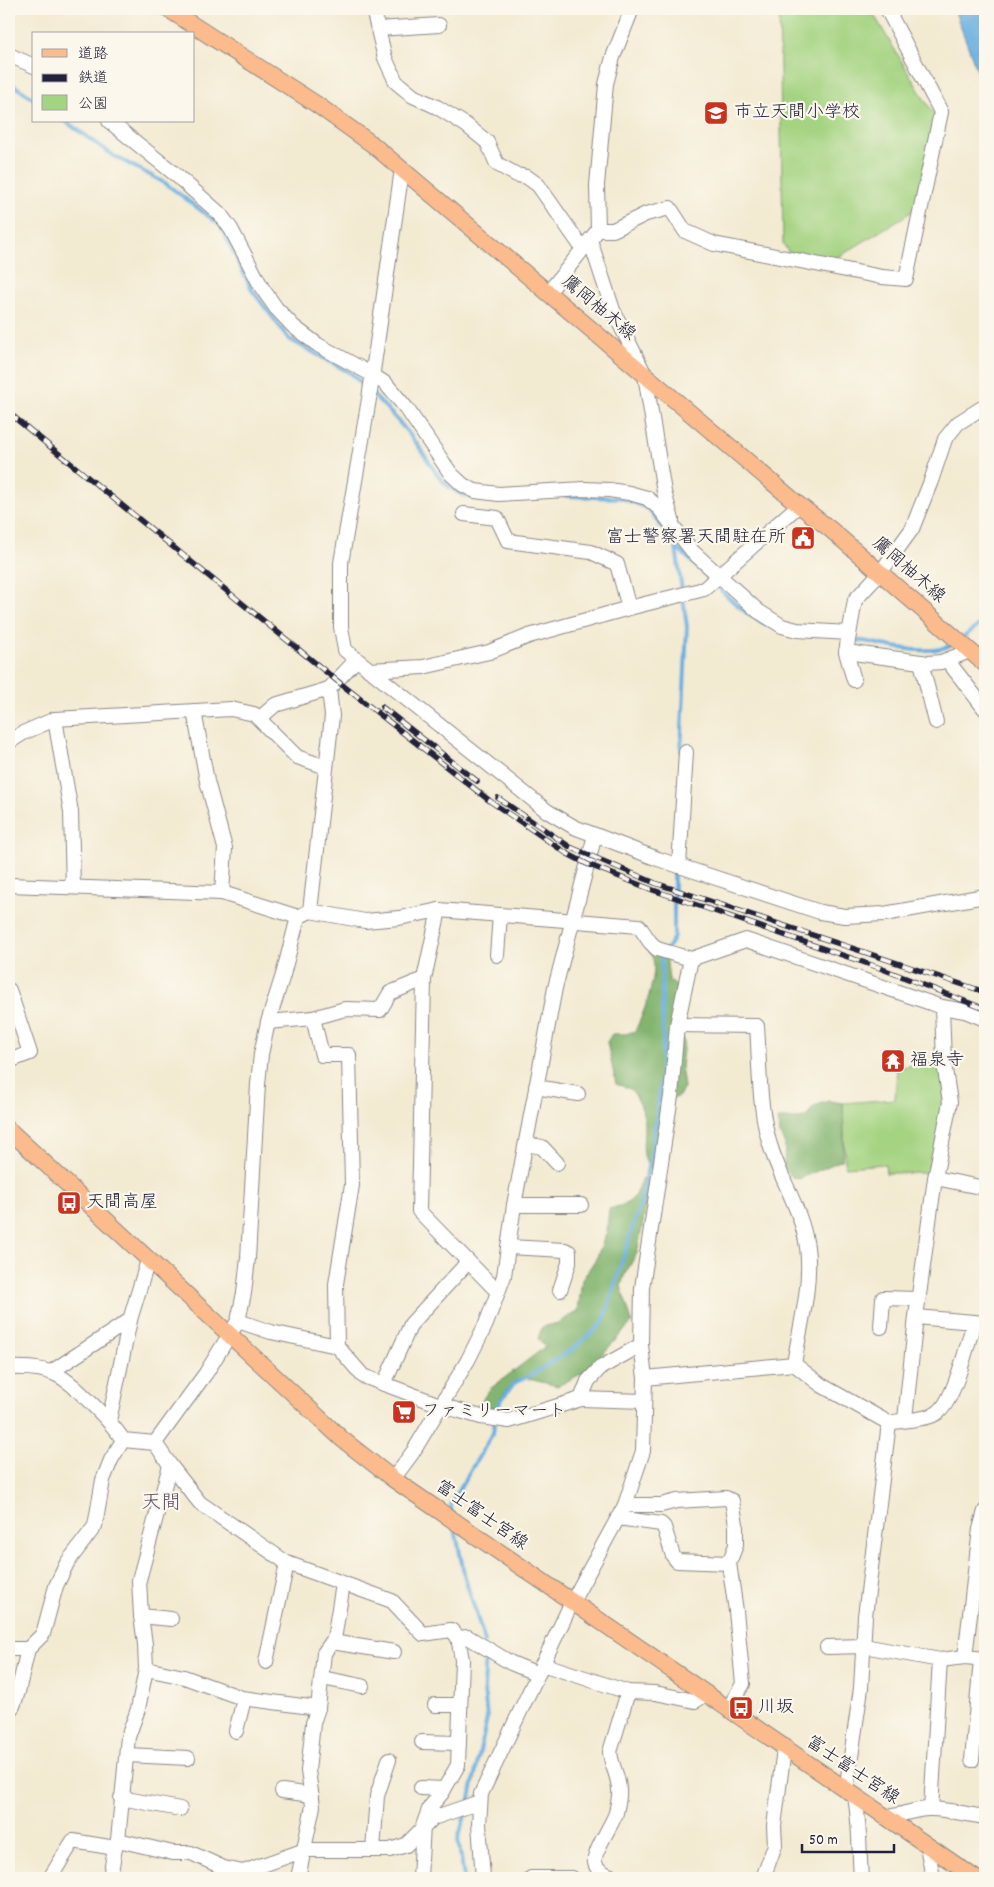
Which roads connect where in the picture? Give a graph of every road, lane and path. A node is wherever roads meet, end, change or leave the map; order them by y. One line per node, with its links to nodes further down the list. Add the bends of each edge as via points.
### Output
1 (168, 9): 10 (main road, 鷹岡柚木線, via 342,121)
2 (373, 9): 6 (street)
3 (632, 9): 11 (street, via 606,84)
4 (887, 9): 11 (street, via 941,112 906,279 714,244 685,231 670,208 646,214)
5 (439, 25): 6 (street)
6 (378, 29): 11 (street, via 385,58 396,82 487,142 498,164 538,185)
7 (9, 55): 8 (street)
8 (32, 65)
9 (110, 122): 13 (street, via 220,214 262,288 294,327)
10 (402, 169): 12 (main road, 鷹岡柚木線); 13 (street)
11 (590, 240): 12 (street); 14 (street, via 613,310)
12 (548, 293): 14 (main road, 鷹岡柚木線)
13 (371, 375): 18 (street, via 386,384 451,474 469,488 499,494 584,489 629,493 647,498); 25 (street, via 341,562 341,627 346,650)
14 (646, 375): 16 (main road, 鷹岡柚木線); 18 (street, via 664,492)
15 (985, 406): 19 (street, via 958,423 945,438 912,529)
16 (799, 505): 19 (main road, 鷹岡柚木線); 20 (street)
17 (464, 514): 21 (street, via 497,518 508,541 591,552 618,564)
18 (674, 528): 20 (street, via 692,552)
19 (880, 573): 22 (street, via 855,600); 23 (main road, 鷹岡柚木線)
20 (718, 577): 21 (street, via 704,589); 22 (street, via 758,611 782,626 812,632)
21 (629, 608): 29 (street, via 529,636 489,652 423,667)
22 (849, 633): 24 (street)
23 (965, 646): 26 (street); 28 (main road, 鷹岡柚木線)
24 (846, 652): 27 (street); 30 (street)
25 (356, 660): 29 (street); 31 (street)
26 (947, 660): 27 (street); 32 (street)
27 (921, 662): 36 (street)
28 (985, 664)
29 (369, 670): 40 (street, via 547,811)
30 (854, 680)
31 (329, 689): 34 (street, via 276,705); 39 (street, via 332,716)
32 (985, 709)
33 (194, 711): 34 (street, via 231,709); 35 (street); 44 (street, via 207,780 225,848)
34 (260, 718): 39 (street, via 297,757)
35 (55, 719): 37 (street); 43 (street, via 71,812)
36 (936, 722)
37 (9, 742)
38 (686, 752): 41 (street)
39 (326, 767): 47 (street)
40 (595, 835): 41 (street); 49 (street)
41 (679, 866): 45 (street, via 820,912 846,916 884,914)
42 (9, 885): 43 (street)
43 (73, 887): 44 (street)
44 (222, 892): 47 (street)
45 (985, 896)
46 (439, 910): 47 (street, via 365,921); 48 (street); 52 (street)
47 (304, 914): 57 (street)
48 (500, 915): 49 (street); 50 (street)
49 (574, 920): 51 (street, via 639,926 657,949); 60 (street, via 555,988)
50 (497, 955)
51 (691, 959): 54 (street, via 746,940); 58 (street)
52 (424, 979): 55 (street, via 390,993 380,1010 345,1009); 71 (street, via 419,1210)
53 (9, 990): 59 (street, via 30,1053)
54 (942, 1007): 56 (street); 65 (street, via 944,1063 950,1102)
55 (313, 1018): 57 (street); 81 (street, via 322,1055 349,1055 352,1185 336,1284)
56 (985, 1019)
57 (268, 1022): 78 (street, via 258,1084 248,1258 244,1293)
58 (677, 1025): 80 (street, via 671,1096 642,1288); 82 (street, via 757,1026 765,1127 802,1222 807,1247 808,1272)
59 (9, 1061)
60 (536, 1087): 61 (street); 63 (street)
61 (578, 1094)
62 (9, 1130): 70 (main road, 富士富士宮線)
63 (526, 1144): 64 (street, via 542,1148); 67 (street)
64 (557, 1163)
65 (934, 1178): 66 (street); 74 (street)
66 (985, 1188)
67 (514, 1205): 68 (street); 69 (street)
68 (581, 1205)
69 (508, 1247): 72 (street, via 569,1252 569,1263); 73 (street)
70 (148, 1260): 76 (street); 78 (main road, 富士富士宮線)
71 (468, 1262): 73 (street); 86 (street, via 411,1324)
72 (560, 1290)
73 (498, 1292): 89 (street, via 468,1360)
74 (918, 1299): 75 (street); 79 (street, via 884,1298)
75 (916, 1317): 77 (street); 90 (street)
76 (130, 1320): 84 (street); 91 (street)
77 (980, 1322): 90 (street, via 954,1390 938,1413 925,1418)
78 (234, 1327): 81 (street); 94 (street, via 206,1373); 96 (main road, 富士富士宮線, via 342,1439)
79 (881, 1327)
80 (641, 1345): 85 (street); 87 (street, via 600,1368 588,1381)
81 (337, 1346): 86 (street, via 363,1376)
82 (794, 1364): 85 (street); 92 (street, via 821,1385)
83 (9, 1368): 84 (street, via 32,1367)
84 (51, 1372): 91 (street, via 68,1380)
85 (645, 1378): 88 (street)
86 (384, 1384): 89 (street)
87 (582, 1399): 88 (street); 89 (street, via 509,1421)
88 (643, 1401): 97 (street, via 643,1451)
89 (440, 1405): 96 (street)
90 (905, 1419): 92 (street)
91 (109, 1421): 93 (street)
92 (889, 1423): 108 (street)
93 (123, 1440): 94 (street); 111 (street, via 103,1480 95,1526 67,1563 56,1586 43,1634)
94 (155, 1443): 95 (street)
95 (170, 1465): 100 (street, via 200,1503); 104 (street, via 139,1580)
96 (393, 1479): 103 (main road, 富士富士宮線)
97 (625, 1505): 99 (street); 101 (street, via 726,1498 732,1502 736,1524 736,1545)
98 (985, 1511): 113 (street, via 980,1529)
99 (618, 1518): 101 (street, via 661,1524 677,1561); 103 (street)
100 (287, 1563): 102 (street); 116 (street)
101 (730, 1563): 127 (street, via 743,1684)
102 (343, 1584): 106 (street, via 392,1602 423,1634 452,1630); 107 (street)
103 (572, 1602): 118 (street); 122 (main road, 富士富士宮線)
104 (141, 1616): 105 (street); 117 (street)
105 (171, 1619)
106 (458, 1638): 118 (street, via 468,1637 512,1663); 124 (street, via 462,1660)
107 (332, 1642): 112 (street); 119 (street, via 324,1653)
108 (864, 1646): 109 (street); 115 (street); 140 (street)
109 (826, 1647)
110 (9, 1649): 111 (street)
111 (28, 1649): 128 (street, via 18,1692)
112 (394, 1652)
113 (965, 1658): 114 (street); 115 (street)
114 (983, 1659): 136 (street)
115 (940, 1660): 145 (street)
116 (266, 1662)
117 (146, 1669): 123 (street, via 184,1677); 133 (street, via 138,1709 128,1737)
118 (540, 1669): 121 (street); 143 (street)
119 (322, 1678): 120 (street); 126 (street)
120 (362, 1686)
121 (628, 1692): 122 (street, via 655,1693 695,1701); 160 (street, via 610,1752 620,1789 616,1814 594,1858 595,1866 602,1873)
122 (706, 1694): 127 (main road, 富士富士宮線)
123 (244, 1699): 126 (street); 129 (street)
124 (460, 1704): 125 (street); 131 (street)
125 (435, 1705)
126 (318, 1708): 141 (street, via 309,1754)
127 (728, 1709): 132 (main road, 富士富士宮線)
128 (9, 1711)
129 (236, 1732)
130 (422, 1742): 131 (street)
131 (459, 1743): 138 (street, via 458,1765)
132 (784, 1749): 140 (main road, 富士富士宮線); 161 (street, via 774,1826 775,1845)
133 (127, 1755): 134 (street); 142 (street)
134 (188, 1758)
135 (389, 1760): 152 (street, via 376,1796)
136 (972, 1760)
137 (421, 1788): 138 (street)
138 (444, 1789): 148 (street, via 430,1807)
139 (282, 1791): 141 (street)
140 (851, 1794): 146 (main road, 富士富士宮線); 162 (street, via 859,1816)
141 (312, 1795): 151 (street)
142 (121, 1798): 144 (street); 149 (street)
143 (476, 1803): 148 (street, via 433,1818); 157 (street)
144 (180, 1809)
145 (931, 1809): 146 (street); 147 (street)
146 (884, 1817): 150 (main road, 富士富士宮線)
147 (985, 1817)
148 (423, 1826): 152 (street, via 406,1845 390,1850); 156 (street)
149 (116, 1844): 151 (street, via 191,1853 224,1868 242,1872); 153 (street, via 73,1841); 154 (street)
150 (927, 1846): 163 (street); 164 (main road, 富士富士宮線)
151 (305, 1850): 152 (street); 155 (street)
152 (373, 1850)
153 (50, 1878)
154 (110, 1878)
155 (298, 1878)
156 (420, 1878)
157 (483, 1878)
158 (531, 1878): 159 (street)
159 (572, 1878)
160 (616, 1878)
161 (763, 1878)
162 (862, 1878)
163 (933, 1878)
164 (975, 1878)

